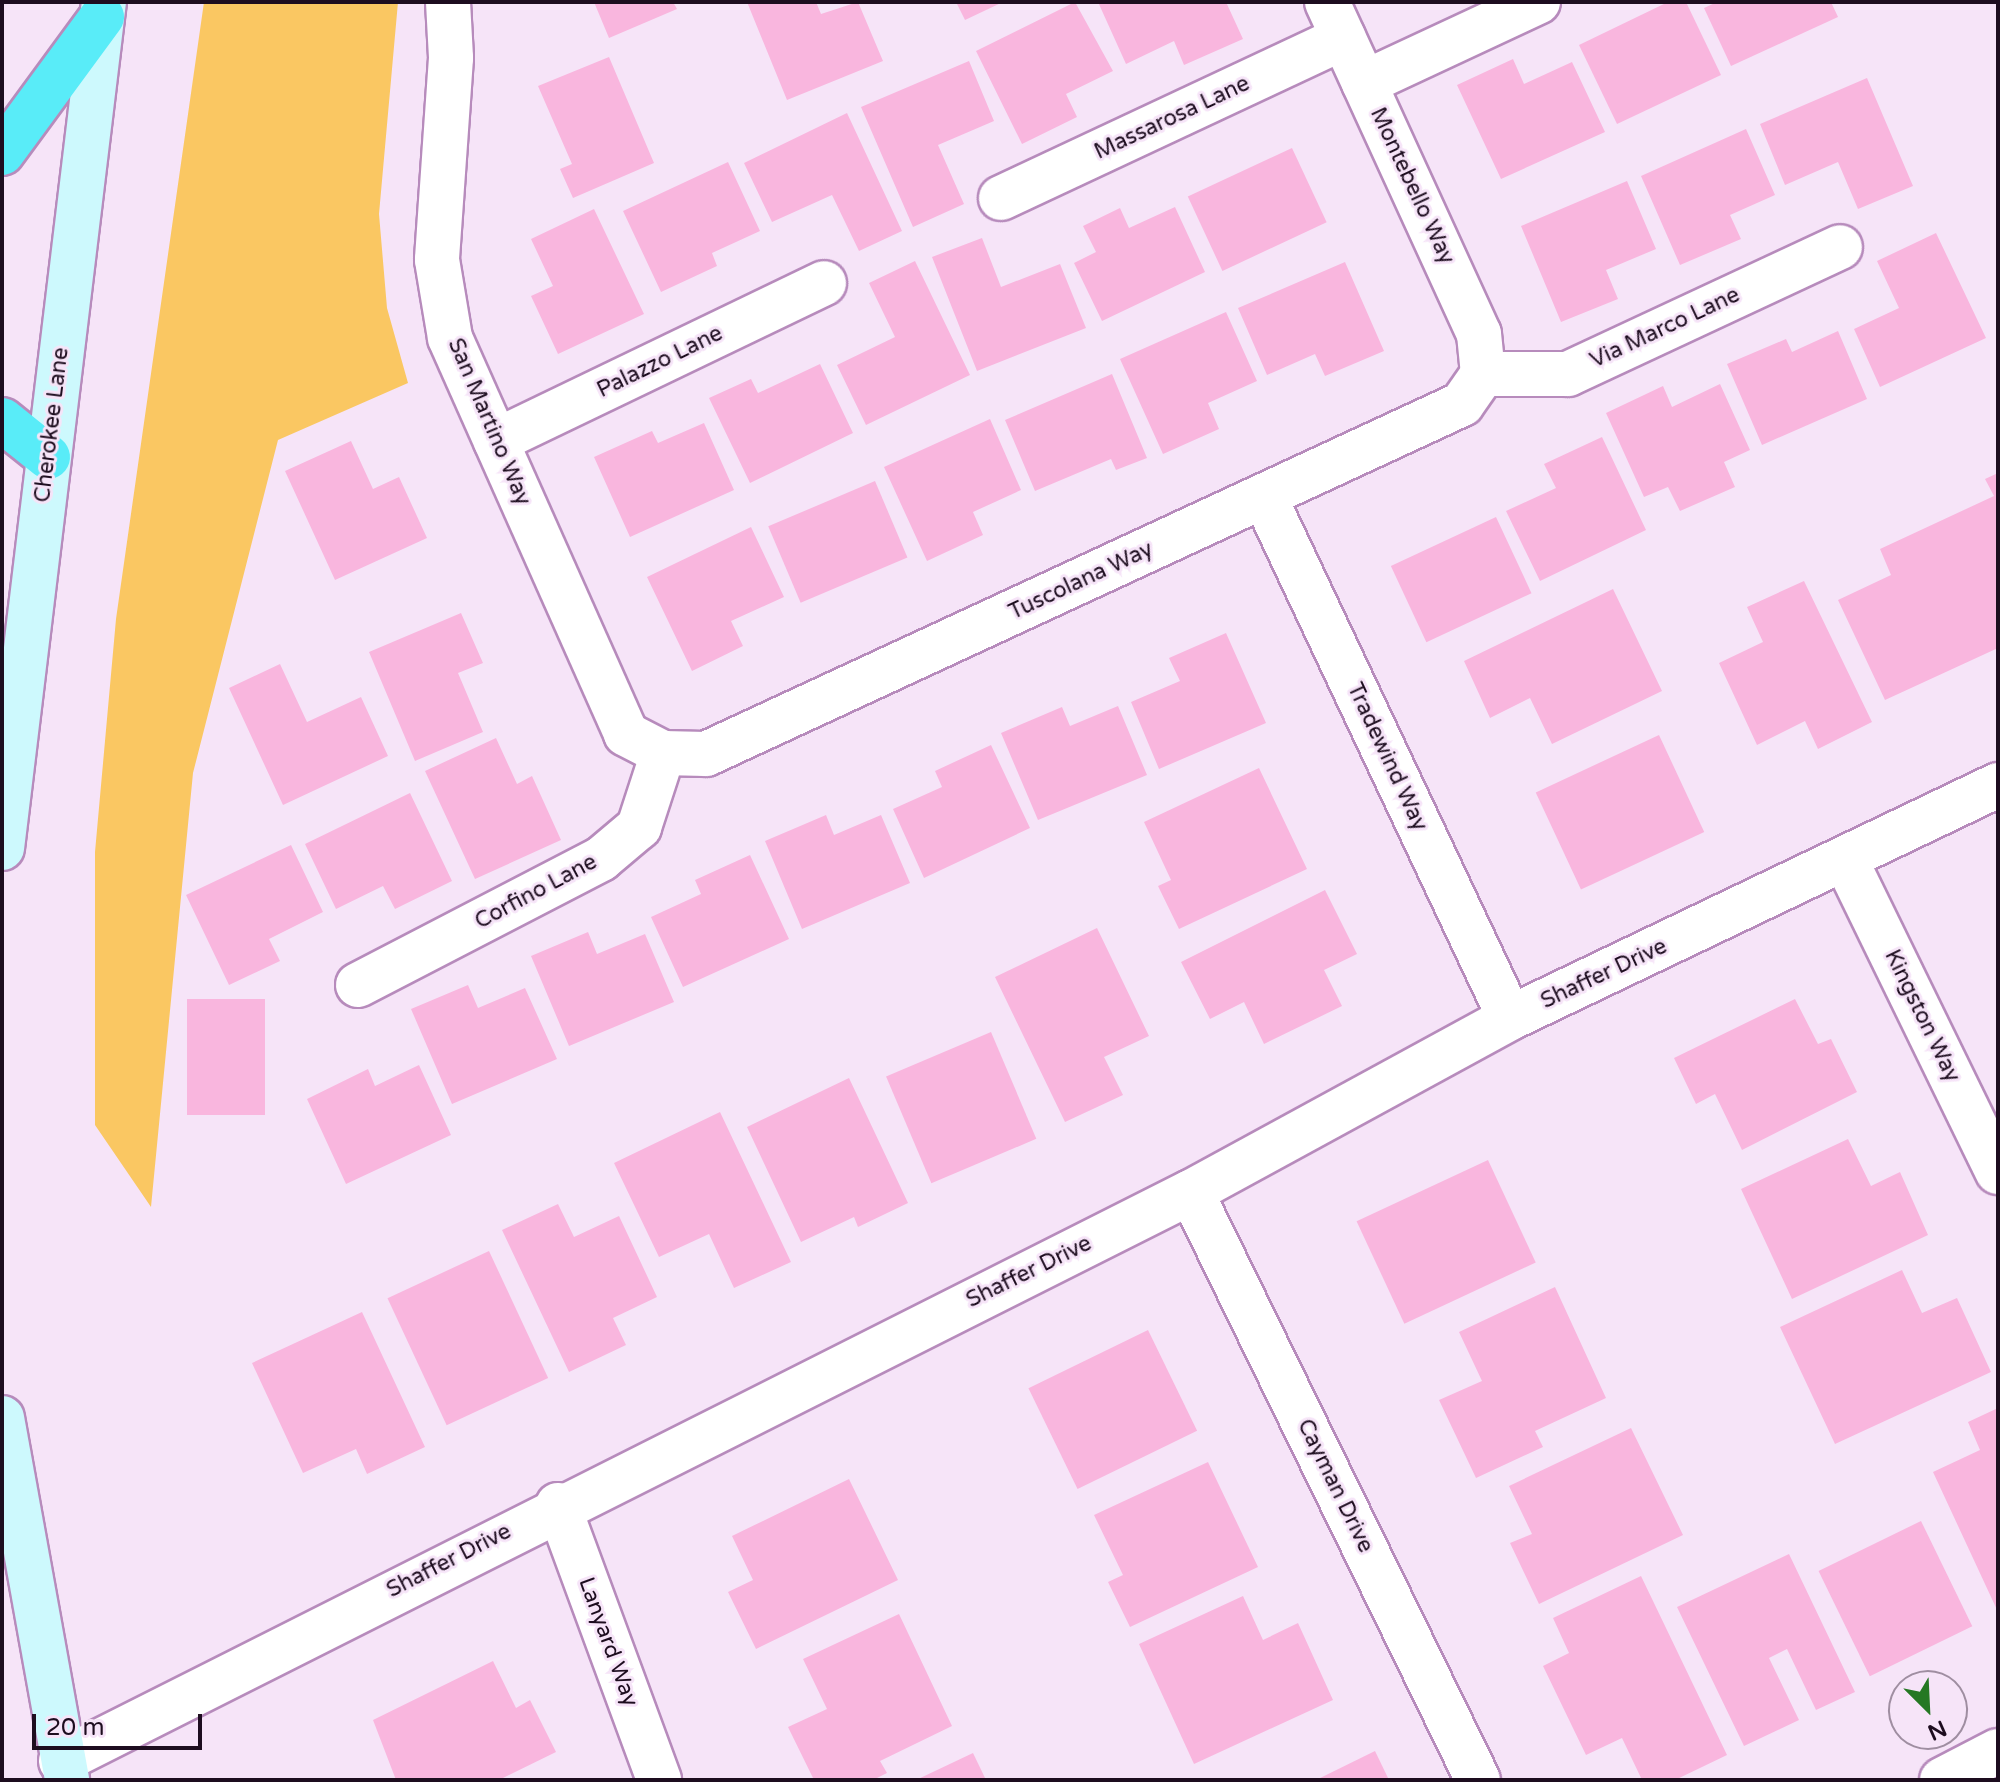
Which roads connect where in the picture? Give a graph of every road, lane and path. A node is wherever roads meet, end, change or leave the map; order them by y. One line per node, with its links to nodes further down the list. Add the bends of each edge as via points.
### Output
1 (448, 2): 12 (street, San Martino Way, via 451,58 437,260 450,338)
2 (1538, 2): 5 (street)
3 (103, 10): 6 (highway); 13 (main road, Cherokee Lane)
4 (1335, 20): 5 (street, Montebello Way); 7 (street, Massarosa Lane)
5 (1364, 83): 10 (street, Montebello Way, via 1479,334)
6 (2, 153)
7 (1001, 198)
8 (1840, 247): 10 (street, Via Marco Lane, via 1568,374)
9 (824, 283): 12 (street, Palazzo Lane)
10 (1483, 374): 15 (street, Tuscolana Way, via 1462,404)
11 (2, 420): 13 (highway)
12 (496, 441): 16 (street, San Martino Way, via 626,734)
13 (48, 457): 14 (highway); 18 (main road, Cherokee Lane)
14 (2, 466)
15 (1264, 496): 16 (street, Tuscolana Way, via 706,754); 21 (street, Tradewind Way)
16 (663, 753): 20 (street, Corfino Lane, via 639,827 601,859)
17 (1998, 785): 19 (street, Shaffer Drive)
18 (2, 848)
19 (1846, 861): 21 (street, Shaffer Drive); 22 (street, Kingston Way)
20 (358, 985)
21 (1510, 1018): 23 (street, Shaffer Drive)
22 (1998, 1172)
23 (1191, 1192): 25 (street, Shaffer Drive); 29 (street, Cayman Drive)
24 (2, 1418): 27 (main road)
25 (558, 1505): 27 (street, Shaffer Drive); 28 (street, Lanyard Way)
26 (1998, 1751): 30 (street)
27 (64, 1771)
28 (659, 1780)
29 (1478, 1780)
30 (1942, 1780)

